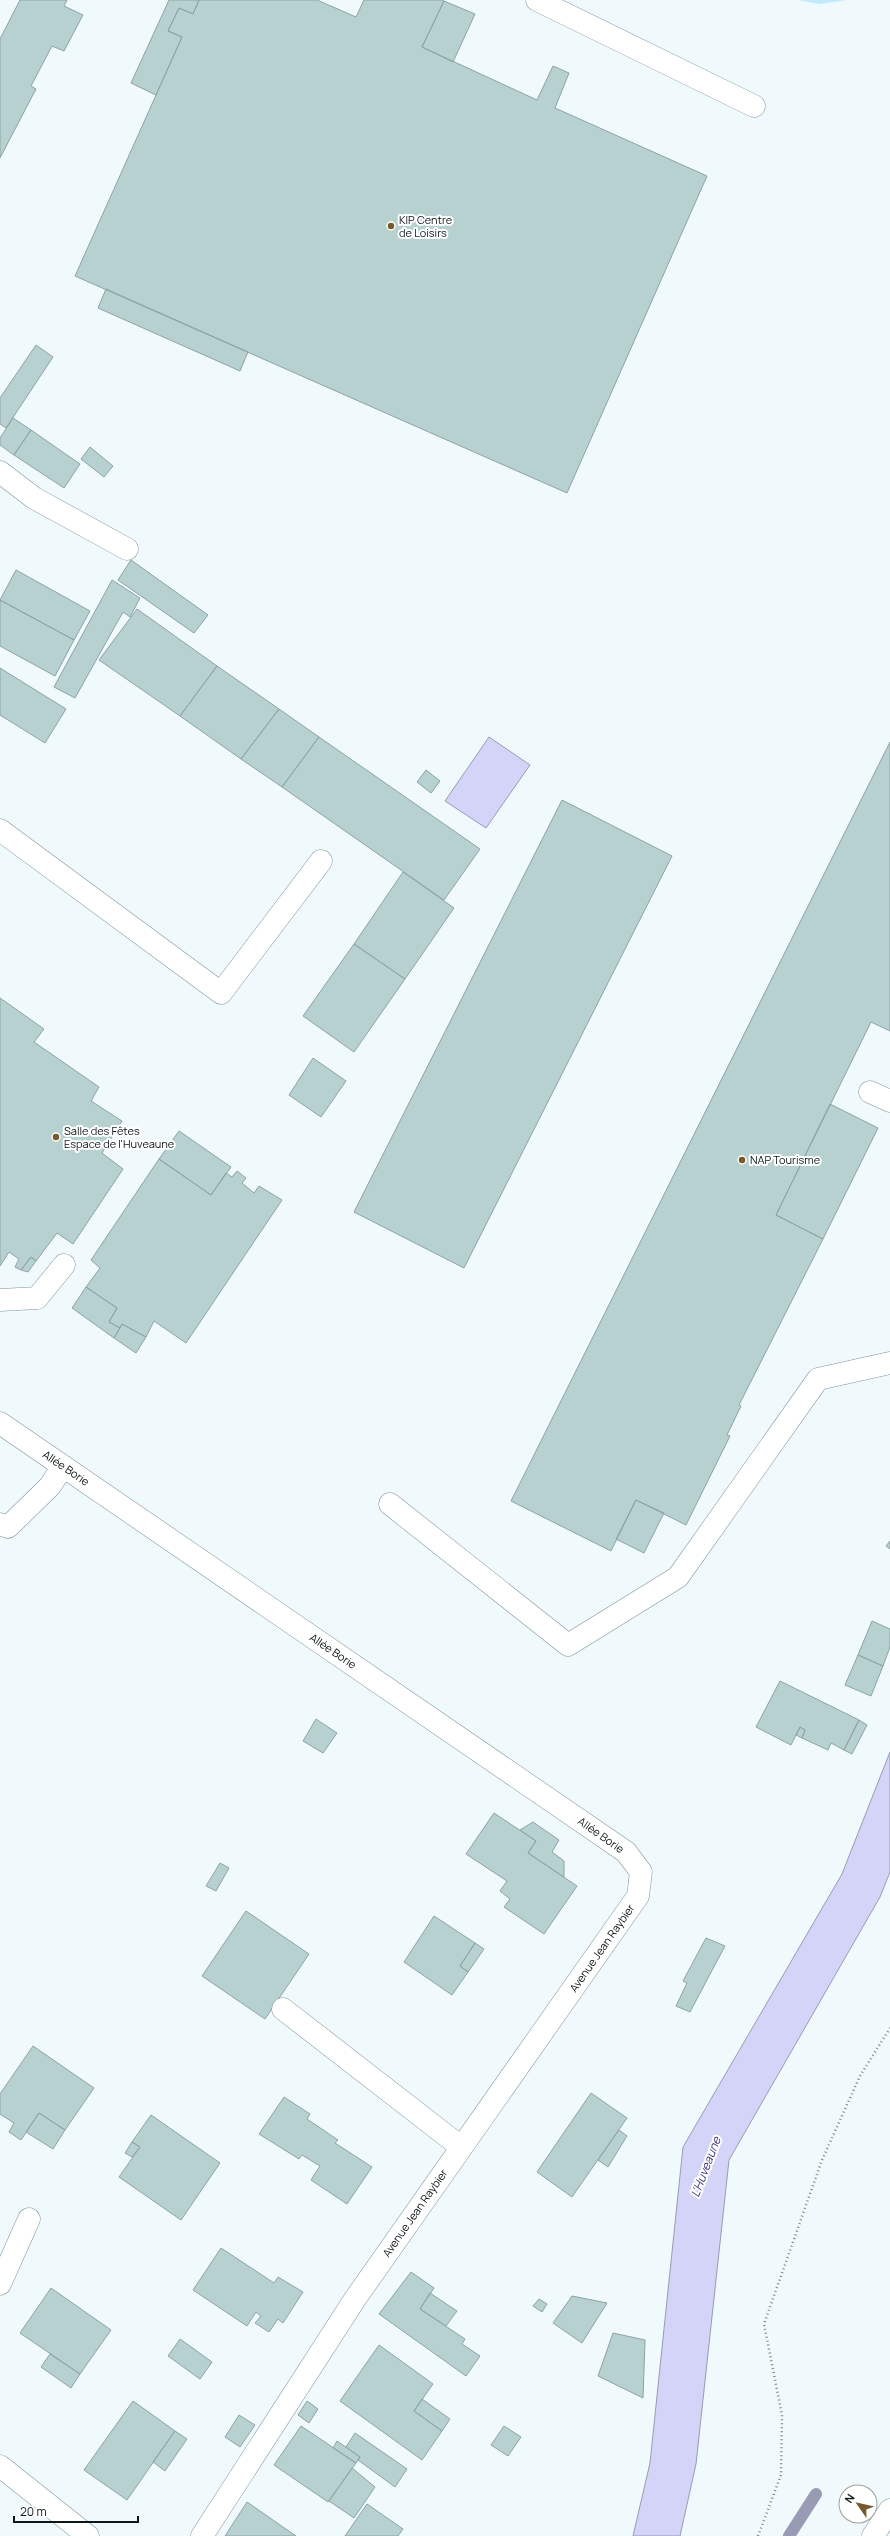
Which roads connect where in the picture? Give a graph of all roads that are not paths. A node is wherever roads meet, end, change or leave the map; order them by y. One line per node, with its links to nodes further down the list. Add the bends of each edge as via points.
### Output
1 (537, 0): 2 (street)
2 (754, 106)
3 (0, 472): 4 (street, via 34,498)
4 (127, 549)
5 (0, 830): 6 (street, via 221,993)
6 (321, 861)
7 (870, 1092): 8 (street)
8 (890, 1101)
9 (64, 1265): 10 (street, via 37,1298)
10 (0, 1300)
11 (890, 1363): 14 (street, via 818,1379 678,1577 568,1645)
12 (0, 1423): 13 (street, Allée Borie)
13 (63, 1466): 15 (street, via 50,1486 8,1527); 16 (street, Allée Borie, via 626,1852 641,1872)
14 (390, 1504)
15 (0, 1524)
16 (638, 1896): 18 (street, Avenue Jean Raybier)
17 (284, 2009): 18 (street)
18 (461, 2147): 24 (street, Avenue Jean Raybier, via 355,2299)
19 (29, 2219): 20 (street)
20 (0, 2284)
21 (0, 2466): 23 (street)
22 (890, 2510): 25 (street)
23 (88, 2536)
24 (202, 2536)
25 (874, 2536)

